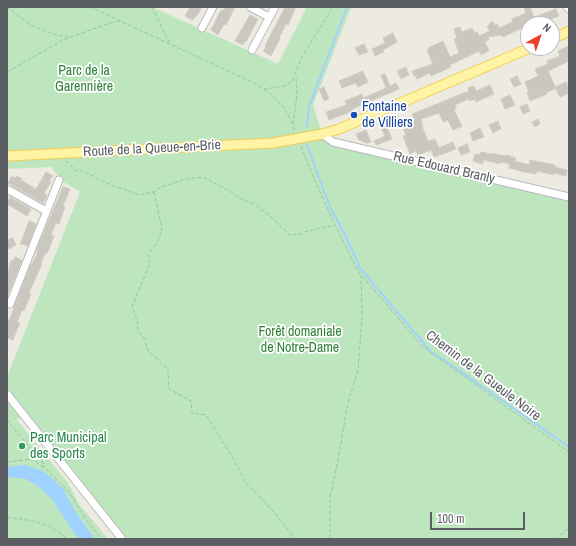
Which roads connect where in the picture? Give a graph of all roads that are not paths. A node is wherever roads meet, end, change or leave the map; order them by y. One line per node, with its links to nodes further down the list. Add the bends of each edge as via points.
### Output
1 (213, 7): 7 (street)
2 (250, 7): 6 (street)
3 (275, 7): 6 (street)
4 (567, 7): 5 (street)
5 (569, 10)
6 (269, 17): 8 (street)
7 (202, 28)
8 (252, 50)
9 (520, 52): 10 (main road, Route de la Queue-en-Brie)
10 (322, 134): 11 (main road, Route de la Queue-en-Brie, via 298,141 273,143); 14 (street, Rue Edouard Branly, via 333,142)
11 (7, 156)
12 (58, 180): 15 (street)
13 (7, 191): 15 (street, via 10,190)
14 (569, 197)
15 (46, 211): 16 (street)
16 (9, 303): 17 (street)
17 (7, 312)
18 (7, 394): 19 (street)
19 (122, 539)

